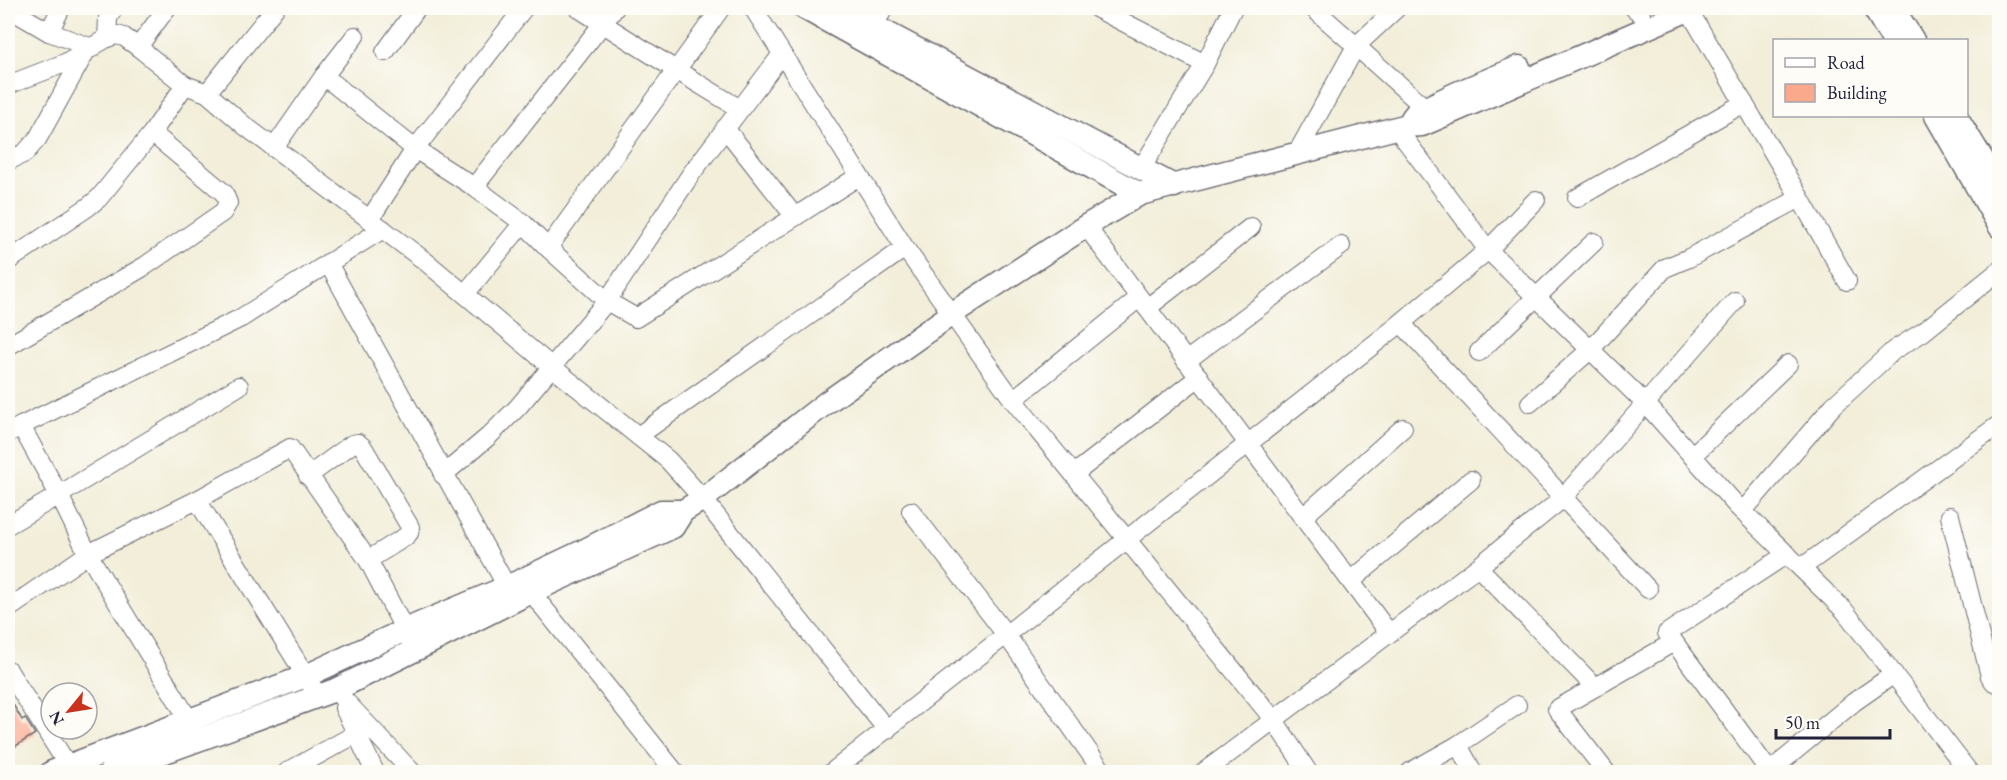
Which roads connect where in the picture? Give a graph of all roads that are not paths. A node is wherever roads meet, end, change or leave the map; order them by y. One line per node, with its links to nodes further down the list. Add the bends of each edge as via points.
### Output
1 (8, 8): 24 (street)
2 (61, 8): 24 (street)
3 (114, 8): 26 (street, via 108,18)
4 (167, 8): 30 (street)
5 (275, 8): 39 (street)
6 (417, 8): 32 (street)
7 (524, 8): 49 (street)
8 (578, 8): 22 (street)
9 (615, 8): 22 (street)
10 (721, 8): 35 (street)
11 (753, 8): 33 (street)
12 (804, 8): 23 (street)
13 (840, 8): 23 (street)
14 (1096, 8): 34 (street)
15 (1233, 8): 34 (street)
16 (1313, 8): 29 (street)
17 (1397, 8): 29 (street)
18 (1690, 8): 40 (street); 42 (street)
19 (1874, 8): 27 (street)
20 (1893, 8): 28 (street)
21 (1643, 10): 42 (street, via 1583,41 1456,93)
22 (602, 24): 35 (street); 55 (street)
23 (874, 25): 52 (street); 57 (street)
24 (49, 32): 31 (street)
25 (355, 36): 36 (street)
26 (108, 38): 30 (street, via 124,37); 31 (street)
27 (1892, 39)
28 (1911, 39)
29 (1356, 46): 42 (street); 50 (street)
30 (138, 47): 38 (street)
31 (89, 50): 37 (street); 51 (street, via 38,138 25,153)
32 (385, 52)
33 (782, 54): 41 (street); 53 (street)
34 (1205, 64): 52 (street)
35 (676, 70): 41 (street); 69 (street)
36 (324, 76): 48 (street); 49 (street)
37 (8, 85)
38 (185, 85): 39 (street); 47 (street)
39 (207, 93): 48 (street)
40 (1743, 103): 58 (street); 59 (street)
41 (740, 109): 45 (street)
42 (1432, 114): 46 (street, via 1422,125)
43 (1936, 117): 66 (street)
44 (1957, 117): 56 (street)
45 (725, 128): 61 (street); 79 (street)
46 (1401, 128): 50 (street); 71 (street)
47 (152, 133): 72 (street, via 99,198); 83 (street, via 224,193 226,208 145,266)
48 (274, 148): 63 (street)
49 (415, 149): 55 (street); 63 (street)
50 (1296, 155): 54 (street)
51 (8, 161)
52 (1141, 169): 54 (street)
53 (860, 176): 61 (street); 70 (street)
54 (1174, 186): 57 (street)
55 (474, 187): 62 (street)
56 (2000, 188)
57 (1140, 194): 64 (street)
58 (1577, 198)
59 (1800, 198): 75 (street); 84 (street, via 1665,268)
60 (1536, 200): 71 (street)
61 (795, 217): 79 (street, via 636,318)
62 (523, 223): 69 (street); 76 (street)
63 (376, 224): 73 (street); 76 (street)
64 (1086, 226): 80 (street); 81 (street)
65 (1251, 227): 80 (street)
66 (2000, 227)
67 (1594, 242): 77 (street)
68 (1341, 246): 86 (street)
69 (548, 248): 79 (street)
70 (905, 248): 81 (street); 97 (street)
71 (1488, 250): 77 (street); 82 (street)
72 (8, 261)
73 (328, 263): 96 (street, via 241,318); 101 (street)
74 (2000, 270): 109 (street, via 1923,332 1894,350 1833,406)
75 (1847, 281)
76 (465, 294): 88 (street)
77 (1537, 298): 84 (street); 85 (street)
78 (1735, 301): 93 (street)
79 (607, 302): 88 (street)
80 (1143, 303): 86 (street); 91 (street)
81 (953, 313): 91 (street); 105 (street, via 826,403)
82 (1401, 323): 98 (street); 106 (street)
83 (8, 346)
84 (1590, 350): 92 (street); 93 (street)
85 (1479, 352)
86 (1186, 361): 89 (street)
87 (1788, 364): 99 (street)
88 (552, 367): 97 (street); 101 (street, via 489,436)
89 (1199, 377): 98 (street); 100 (street)
90 (239, 386): 104 (street)
91 (1013, 400): 100 (street)
92 (1530, 402)
93 (1646, 404): 99 (street); 106 (street)
94 (2000, 424): 118 (street)
95 (1403, 428): 111 (street)
96 (14, 429): 104 (street)
97 (638, 436): 105 (street, via 668,460)
98 (1249, 444): 111 (street); 113 (street)
99 (1692, 456): 109 (street)
100 (1074, 474): 113 (street)
101 (443, 475): 121 (street)
102 (308, 476): 107 (street, via 290,448); 116 (street); 116 (street, via 352,444 363,447 410,527 405,537)
103 (1471, 480): 119 (street)
104 (58, 495): 112 (street); 114 (street)
105 (704, 499): 121 (street, via 683,511 673,527); 137 (street)
106 (1562, 499): 117 (street); 120 (street)
107 (197, 500): 114 (street); 130 (street)
108 (911, 511): 125 (street)
109 (1743, 512): 115 (street)
110 (1950, 516): 131 (street, via 1990,676)
111 (1303, 517): 119 (street)
112 (8, 525)
113 (1128, 541): 125 (street); 135 (street)
114 (88, 554): 122 (street); 136 (street)
115 (1786, 554): 118 (street); 126 (street, via 1667,633)
116 (368, 560): 123 (street)
117 (1478, 567): 124 (street); 132 (street)
118 (1801, 568): 129 (street, via 1844,610)
119 (1351, 581): 124 (street)
120 (1648, 589)
121 (518, 593): 123 (street); 127 (street); 145 (street)
122 (8, 609)
123 (405, 630): 127 (street); 130 (street)
124 (1389, 633): 135 (street)
125 (1007, 636): 137 (street); 147 (street)
126 (1674, 642): 132 (street); 153 (street)
127 (415, 650): 133 (street)
128 (8, 670): 140 (street)
129 (1894, 674): 153 (street); 154 (street)
130 (306, 676): 133 (street); 136 (street)
131 (2000, 684)
132 (1595, 687): 152 (street, via 1557,709)
133 (326, 693): 136 (street); 138 (street); 144 (street)
134 (1517, 705): 139 (street)
135 (1274, 720): 148 (street); 149 (street)
136 (195, 730): 140 (street); 141 (street)
137 (887, 730): 146 (street)
138 (356, 734): 142 (street); 143 (street)
139 (1458, 745): 150 (street); 151 (street)
140 (64, 770)
141 (110, 772)
142 (287, 772)
143 (375, 772)
144 (412, 772)
145 (675, 772)
146 (832, 772)
147 (1103, 772)
148 (1204, 772)
149 (1308, 772)
150 (1410, 772)
151 (1473, 772)
152 (1606, 772)
153 (1769, 772)
154 (1969, 772)

